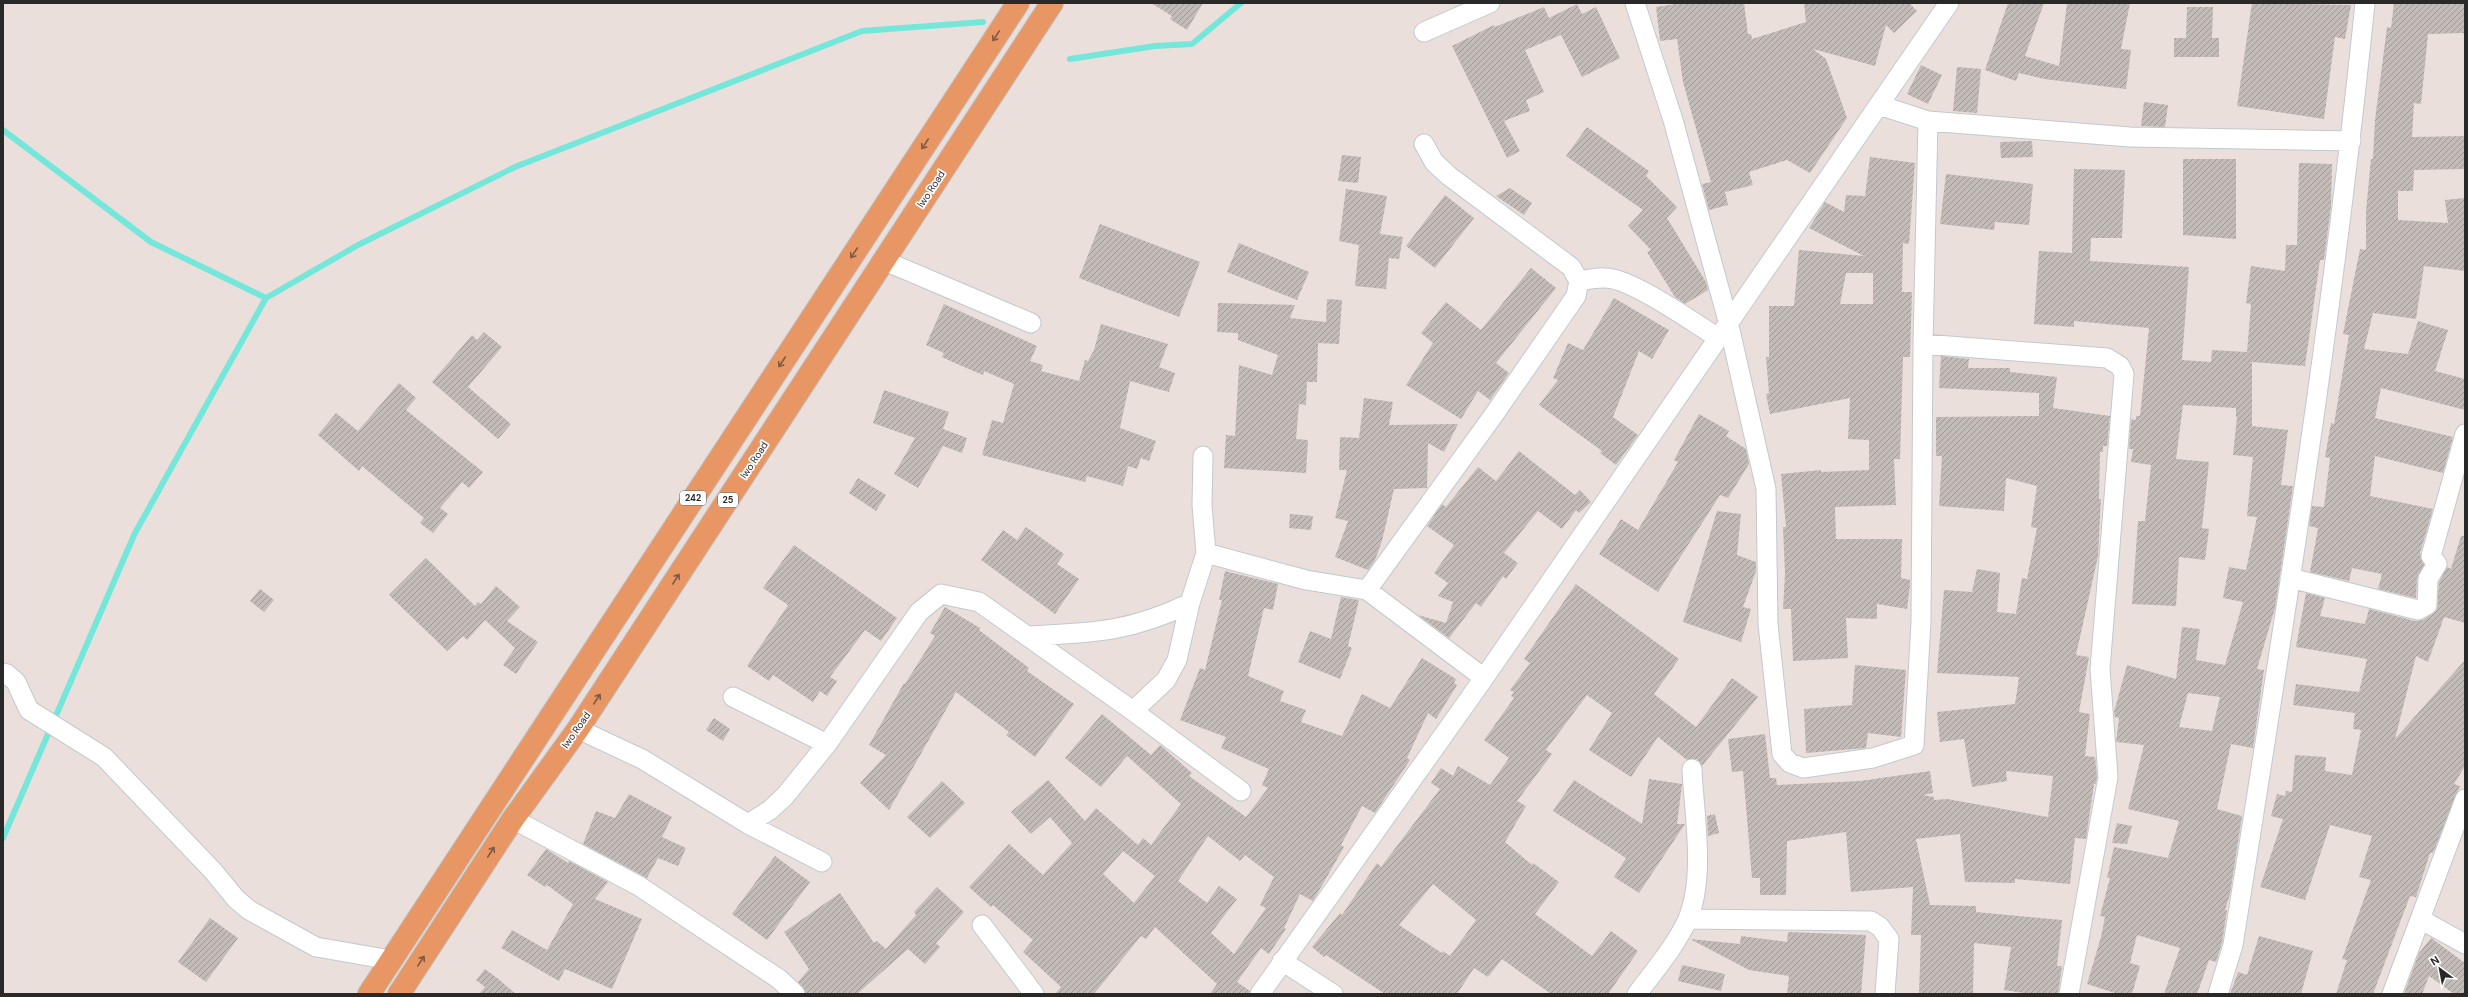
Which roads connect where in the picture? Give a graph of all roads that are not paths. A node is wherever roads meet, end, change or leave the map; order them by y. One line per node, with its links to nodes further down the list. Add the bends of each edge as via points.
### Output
1 (1018, 3): 22 (main road, 242, one-way to 22)
2 (1052, 3): 12 (main road, Iwo Road / 25)
3 (1490, 3): 7 (street)
4 (1635, 3): 14 (street, via 1673,120)
5 (1949, 3): 8 (street)
6 (2365, 3): 10 (street)
7 (1424, 32)
8 (1878, 105): 9 (street); 14 (street)
9 (1928, 121): 10 (street, via 2130,137); 17 (street)
10 (2351, 141): 21 (street)
11 (1424, 144): 13 (street, via 1434,162 1449,176 1571,267)
12 (885, 261): 15 (street); 25 (main road, Iwo Road / 25, one-way to 12)
13 (1579, 281): 16 (street, via 1599,277 1614,279 1634,287); 23 (street, via 1576,296)
14 (1728, 321): 16 (street); 17 (street, via 1766,489 1768,624 1782,754 1790,763 1803,768 1873,758 1914,745 1922,622)
15 (1031, 323)
16 (1717, 336): 28 (street)
17 (1923, 344): 53 (street, via 2107,358 2120,366 2124,374 2100,669 2108,777)
18 (2465, 434): 21 (street, via 2431,556 2437,564 2428,579 2426,605 2418,610)
19 (1203, 456): 20 (street, via 1202,505)
20 (1206, 552): 23 (street, via 1306,580); 24 (street)
21 (2290, 578): 54 (street, via 2233,945)
22 (634, 588): 25 (main road); 43 (main road, 242)
23 (1367, 590): 28 (street)
24 (1190, 603): 26 (street, via 1146,623 1105,632); 30 (street, via 1177,660 1166,680)
25 (660, 604): 31 (main road, Iwo Road / 25, one-way to 25)
26 (1028, 636): 30 (street); 32 (street, via 979,602 941,594 919,612)
27 (3, 673): 43 (street, via 8,674 16,682 29,710 104,757 249,910 316,947)
28 (1484, 678): 44 (street)
29 (733, 697): 32 (street)
30 (1133, 710): 34 (street)
31 (578, 729): 36 (main road, Iwo Road / 25); 37 (street, via 642,759)
32 (827, 744): 37 (street, via 785,796 770,810)
33 (1692, 769): 39 (street, via 1697,878)
34 (1241, 791)
35 (2465, 799): 40 (street)
36 (513, 819): 46 (main road, Iwo Road / 25, one-way to 36); 47 (street, via 639,886 779,979)
37 (748, 824): 38 (street)
38 (822, 862)
39 (1688, 919): 51 (street, via 1674,945); 52 (street, via 1871,921 1880,927 1889,939)
40 (2420, 919): 42 (street); 55 (street)
41 (982, 926): 48 (street)
42 (2465, 944)
43 (391, 960): 45 (main road, 242)
44 (1282, 961): 49 (street); 50 (street)
45 (369, 994)
46 (399, 994)
47 (794, 994)
48 (1034, 994)
49 (1260, 994)
50 (1333, 994)
51 (1637, 994)
52 (1885, 994)
53 (2069, 994)
54 (2218, 994)
55 (2392, 994)

